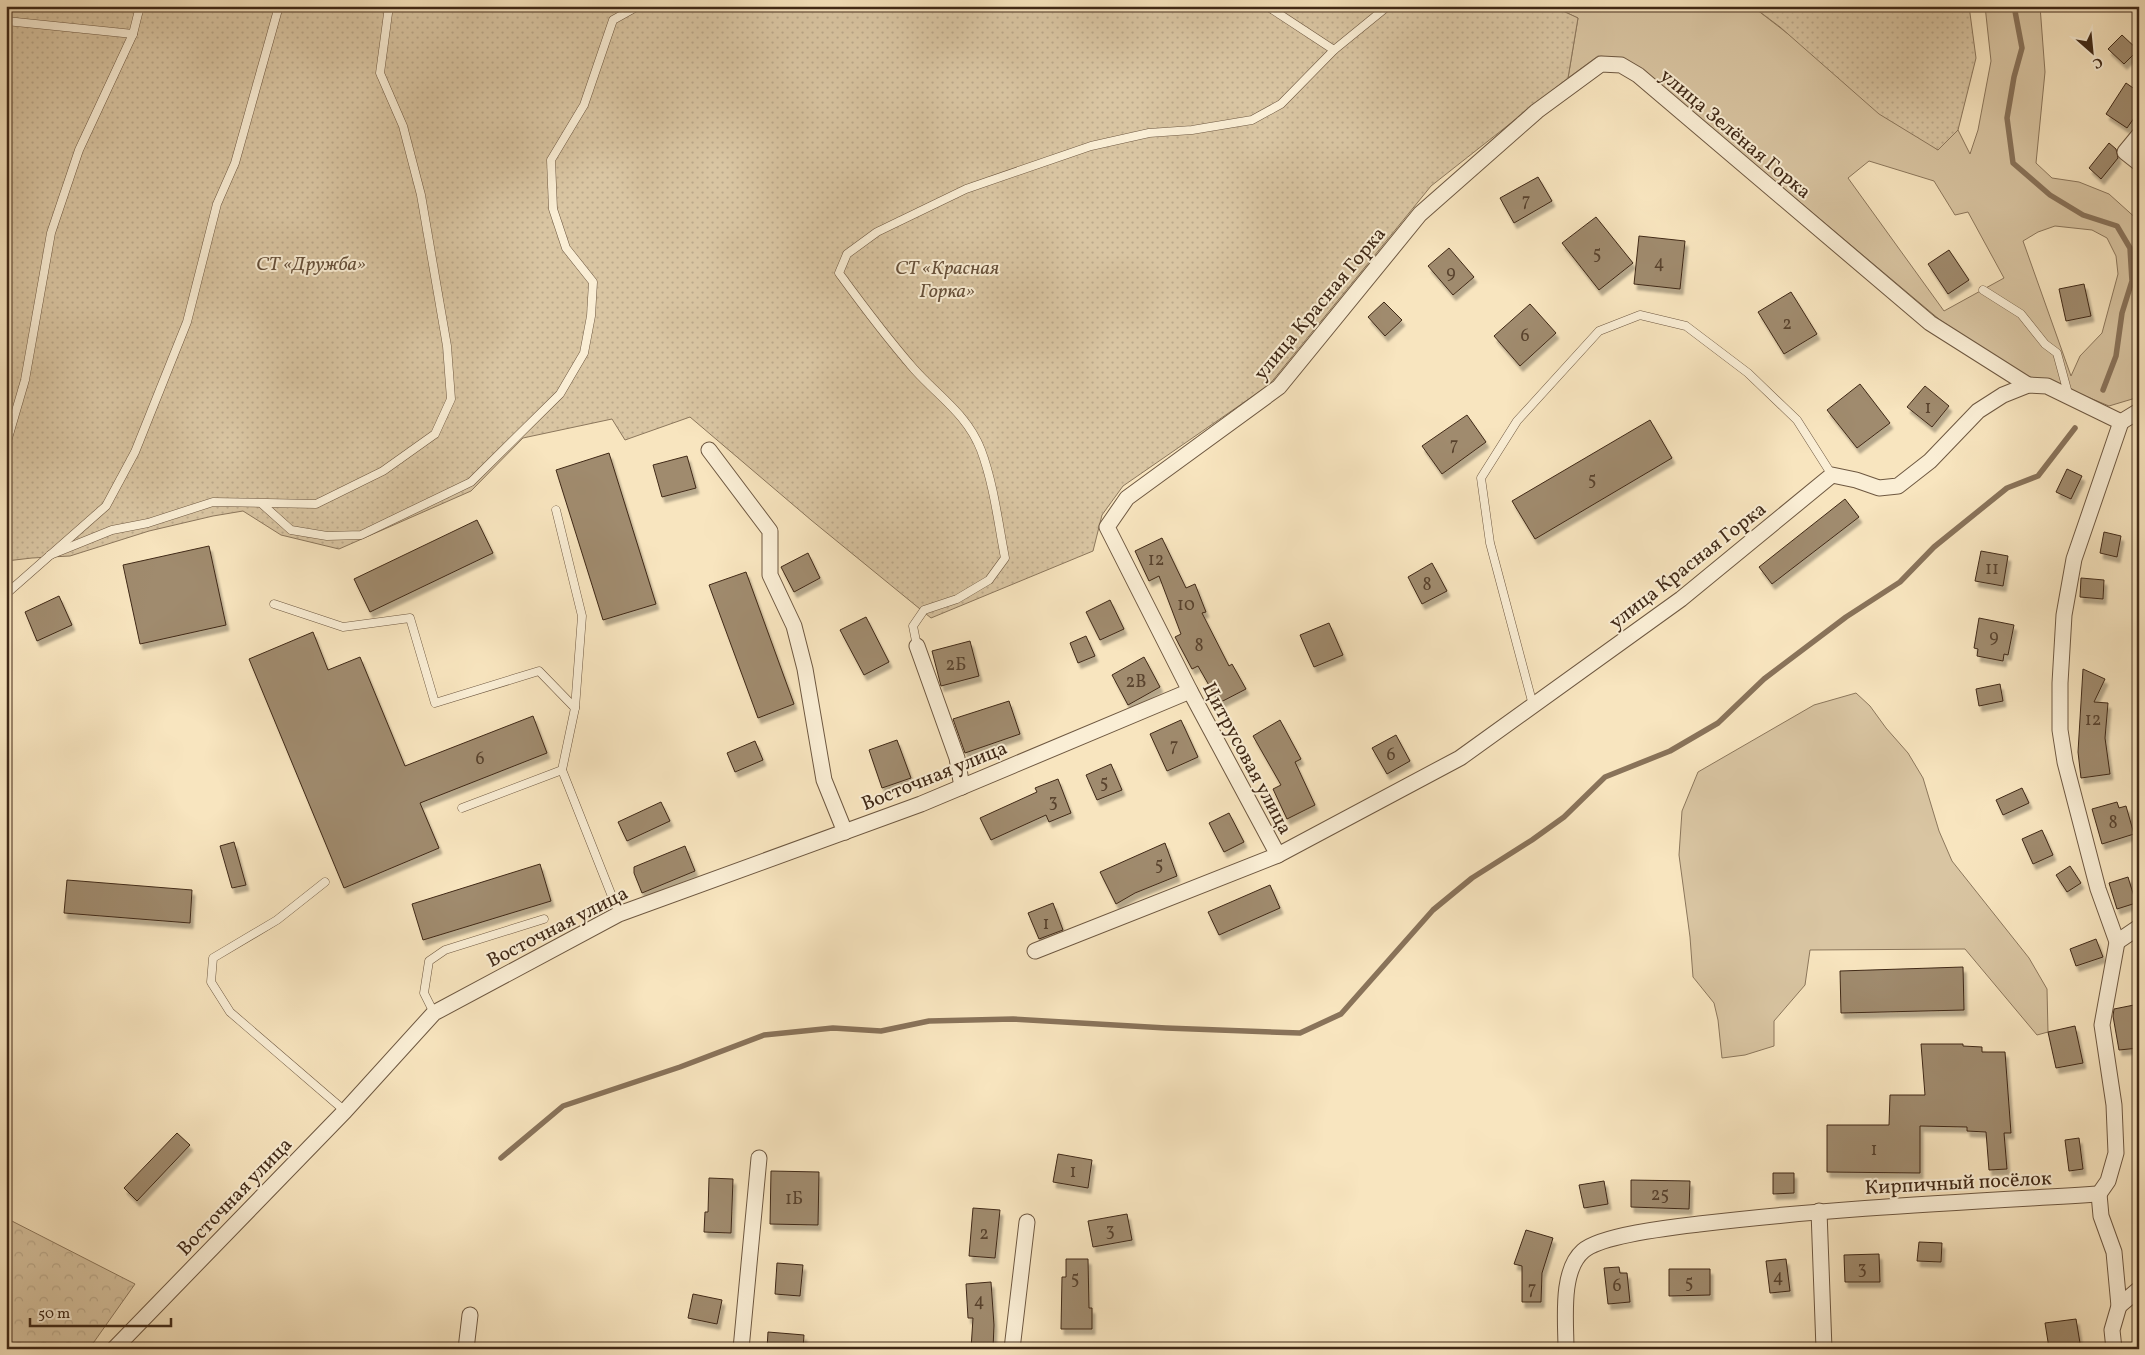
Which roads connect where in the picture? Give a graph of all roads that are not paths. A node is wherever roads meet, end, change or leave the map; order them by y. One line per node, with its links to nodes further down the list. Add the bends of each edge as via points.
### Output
1 (140, 6): 8 (lane)
2 (279, 6): 24 (lane, via 235,163 217,204 187,322 135,452 106,506)
3 (390, 6): 21 (lane, via 380,73 403,126 421,195 447,346 451,399 435,434 383,471 316,504)
4 (638, 6): 21 (lane, via 613,20 584,105 551,160 553,209 566,248 592,282 591,316 584,353 560,394 471,482 362,535 327,536 291,530)
5 (1267, 6): 9 (lane)
6 (1388, 6): 9 (lane)
7 (6, 21): 8 (lane)
8 (133, 34): 18 (lane, via 79,150 50,234 25,380)
9 (1334, 50): 27 (lane, via 1281,104 1252,120 1149,133 1091,146 1018,170 966,189 877,232 847,254 840,272 915,370 963,417 981,449 1005,558 989,580 958,599 924,610 913,626)
10 (2139, 135): 11 (street, via 2124,152)
11 (2139, 162)
12 (1420, 214): 14 (street, улица Зелёная Горка, via 1538,111 1600,64 1620,65 1638,75 1930,324); 23 (street, улица Красная Горка, via 1279,387 1127,498)
13 (1983, 290): 15 (lane, via 2021,314 2045,344 2057,353)
14 (2028, 385): 15 (street, via 2047,386); 20 (street, via 2002,395 1978,411 1930,462 1898,486 1879,488)
15 (2069, 397): 17 (street)
16 (2139, 411): 17 (street)
17 (2121, 422): 40 (street, via 2074,559 2064,615 2060,683 2060,730 2065,762 2098,889)
18 (6, 444)
19 (708, 450): 34 (street, via 770,531 770,576 794,626 805,669 824,780)
20 (1832, 475): 29 (street, улица Красная Горка, via 1681,599); 29 (lane, via 1797,420 1748,373 1686,326 1640,315 1599,331 1517,421 1481,478 1490,543)
21 (262, 504): 24 (lane, via 213,502 148,523 112,530)
22 (556, 510): 30 (lane, via 582,616)
23 (1108, 526): 28 (street, Цитрусовая улица)
24 (50, 555): 25 (lane)
25 (6, 594)
26 (274, 604): 30 (lane, via 343,627 410,618 435,703 539,671)
27 (917, 646): 32 (street, via 957,758)
28 (1190, 692): 32 (street, Восточная улица); 35 (street, Цитрусовая улица)
29 (1533, 706): 35 (street, улица Красная Горка, via 1460,758)
30 (575, 708): 31 (lane)
31 (562, 770): 33 (lane); 37 (lane)
32 (962, 787): 34 (street, Восточная улица)
33 (462, 808)
34 (845, 832): 37 (street, Восточная улица)
35 (1278, 855): 41 (street, Цитрусовая улица)
36 (325, 882): 43 (lane, via 278,920 213,958 211,982 230,1012)
37 (619, 914): 42 (street, Восточная улица)
38 (544, 919): 42 (lane, via 445,950 429,962 424,993)
39 (2139, 927): 40 (street)
40 (2117, 942): 45 (street, via 2102,1026 2114,1105 2116,1153 2108,1181)
41 (1035, 951)
42 (434, 1013): 43 (street, Восточная улица)
43 (345, 1111): 51 (street, Восточная улица)
44 (759, 1158): 53 (street)
45 (2099, 1194): 46 (street, Кирпичный посёлок); 49 (street, via 2101,1216 2114,1252)
46 (1819, 1211): 55 (street, Кирпичный посёлок, via 1660,1228 1593,1244 1581,1252 1566,1287); 56 (street)
47 (1027, 1222): 54 (street)
48 (2139, 1289): 49 (street)
49 (2119, 1306): 57 (street, via 2112,1330)
50 (470, 1315): 52 (street)
51 (114, 1349)
52 (466, 1349)
53 (741, 1349)
54 (1012, 1349)
55 (1566, 1349)
56 (1824, 1349)
57 (2114, 1349)

